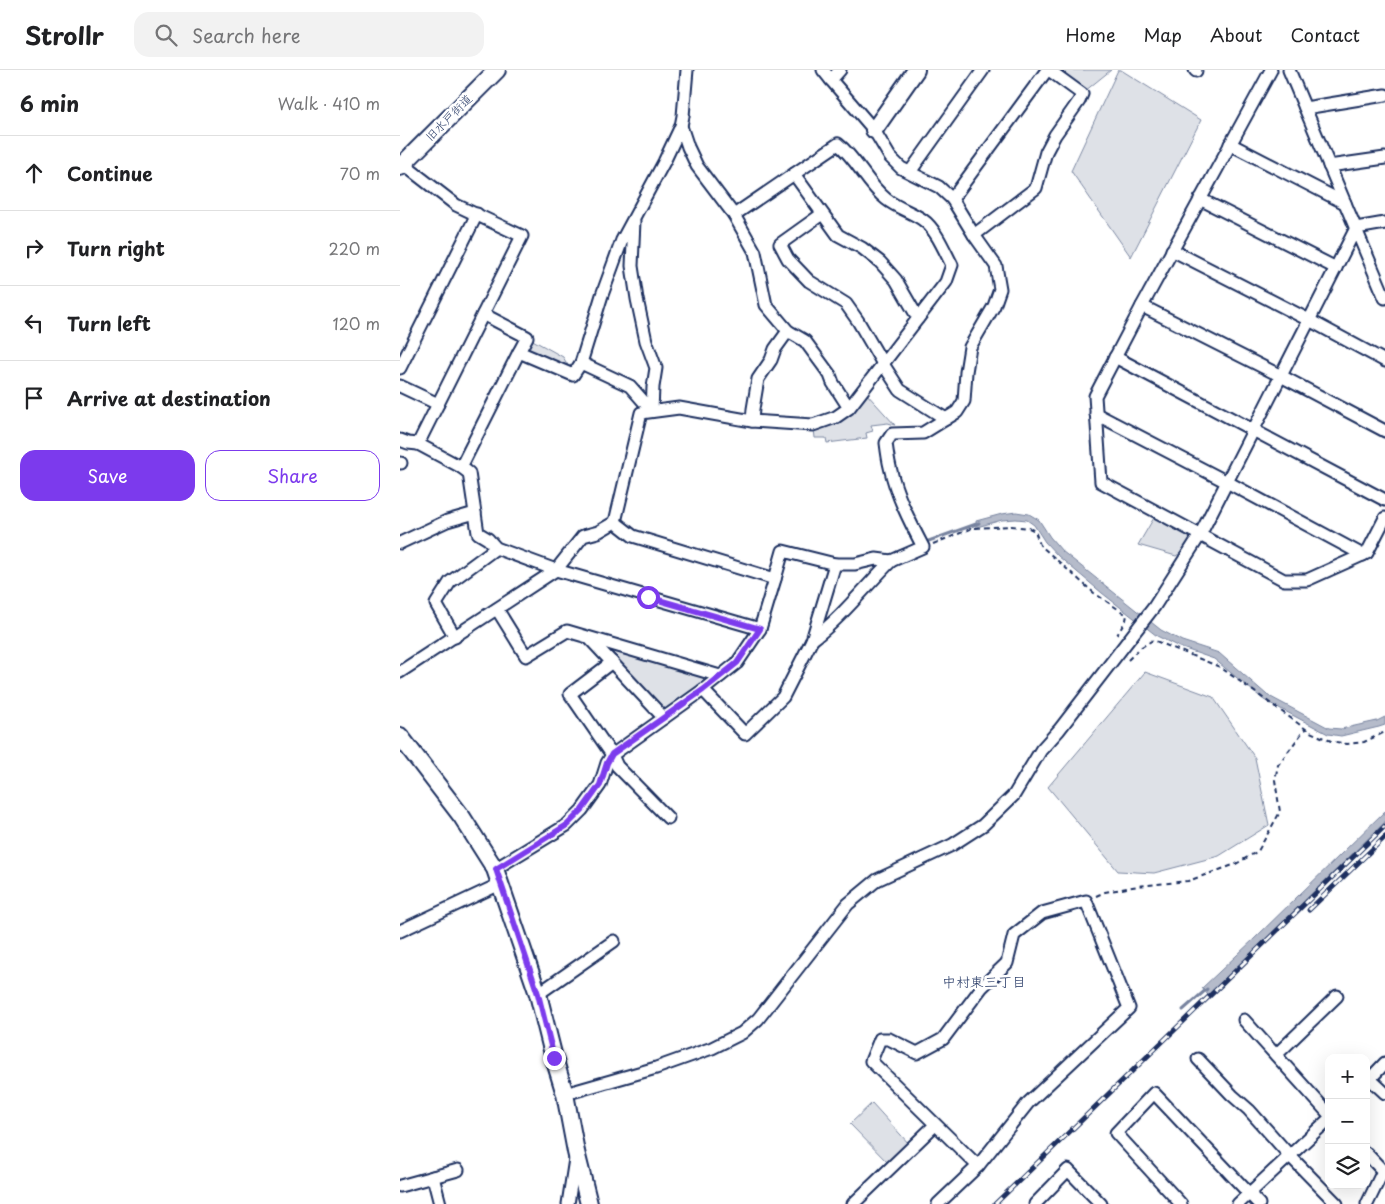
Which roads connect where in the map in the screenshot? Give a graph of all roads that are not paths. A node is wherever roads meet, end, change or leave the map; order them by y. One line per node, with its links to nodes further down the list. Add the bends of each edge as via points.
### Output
1 (497, 70): 17 (street, 旧水戸街道)
2 (687, 70): 13 (street)
3 (823, 70): 10 (street)
4 (840, 70): 10 (street)
5 (916, 70): 14 (street)
6 (982, 70): 19 (street)
7 (1048, 70): 22 (street); 30 (street, via 1082,94 1079,102 1046,152 1036,188)
8 (1271, 70): 15 (street)
9 (1289, 70): 12 (street)
10 (831, 80): 14 (street)
11 (1385, 96): 12 (street)
12 (1305, 108): 18 (street)
13 (681, 126): 26 (street, via 697,166); 27 (street)
14 (874, 130): 19 (street, via 890,157)
15 (1230, 144): 21 (street); 23 (street)
16 (1385, 158): 18 (street)
17 (401, 166): 24 (street, via 456,205)
18 (1329, 166): 23 (street)
19 (910, 172): 22 (street, via 939,187)
20 (794, 174): 25 (street); 26 (street); 37 (street, via 838,144 886,200 924,221 937,237 952,266 946,282)
21 (1200, 198): 31 (street); 32 (street)
22 (952, 199): 30 (street)
23 (1345, 203): 29 (street)
24 (477, 214): 36 (street, via 522,236); 45 (street)
25 (822, 214): 37 (street, via 838,235 880,262 896,280); 44 (street, via 780,244 788,259 810,281 846,304)
26 (734, 215): 39 (street, via 755,252 766,305)
27 (634, 217): 43 (street, via 602,295); 50 (street, via 632,266 646,340 656,368)
28 (1385, 223): 29 (street)
29 (1356, 228): 32 (street); 33 (street)
30 (974, 234): 52 (street, via 996,266 1000,289 994,306 970,346 964,401 957,412)
31 (1172, 250): 35 (street); 38 (street)
32 (1336, 268): 38 (street)
33 (1382, 282): 34 (street)
34 (1385, 298)
35 (1142, 306): 41 (street); 46 (street)
36 (482, 314): 40 (street, via 527,337); 48 (street)
37 (918, 318): 44 (street)
38 (1309, 320): 42 (street); 46 (street)
39 (788, 331): 49 (street, via 805,341 830,375); 53 (street, via 758,379)
40 (519, 352): 43 (street, via 573,375); 58 (street)
41 (1115, 357): 51 (street, via 1095,396); 54 (street)
42 (1385, 360)
43 (581, 363): 50 (street, via 630,386)
44 (883, 364): 49 (street); 52 (street, via 900,390)
45 (400, 368)
46 (1281, 376): 54 (street); 55 (street)
47 (400, 386): 48 (street)
48 (438, 404): 57 (street)
49 (848, 408): 53 (street, via 836,418 813,425)
50 (652, 411): 53 (street, via 679,408); 63 (street, via 641,413)
51 (1096, 414): 59 (street); 64 (street, via 1101,482)
52 (946, 419): 68 (street, via 923,433 892,434 886,443 890,468 907,517 923,547)
53 (752, 421)
54 (1254, 430): 59 (street); 60 (street)
55 (1385, 431)
56 (400, 440): 57 (street)
57 (418, 444): 58 (street)
58 (461, 467): 61 (street, via 469,473)
59 (1227, 482): 64 (street); 67 (street)
60 (1385, 500)
61 (475, 513): 65 (street, via 447,521); 66 (street, via 478,533)
62 (1385, 518): 67 (street)
63 (616, 522): 70 (street, via 583,536); 71 (street, via 633,536)
64 (1200, 535): 67 (street, via 1284,580 1307,580); 97 (street, via 1154,607 1041,750 1014,795 983,825 952,845 877,880 848,904 758,1019 742,1033 712,1048 656,1068)
65 (400, 543)
66 (496, 548): 70 (street); 74 (street, via 450,582 436,604)
67 (1363, 555)
68 (891, 561): 69 (street, via 876,559); 76 (street, via 853,603)
69 (834, 564): 71 (street, via 784,551); 76 (street)
70 (556, 570): 72 (street); 73 (street)
71 (776, 579): 73 (street)
72 (497, 610): 74 (street); 75 (street, via 526,656 567,631)
73 (760, 629): 79 (street, via 737,663)
74 (455, 637): 78 (street)
75 (589, 637): 77 (street); 79 (street)
76 (812, 640): 80 (street, via 783,697 745,734)
77 (612, 662): 81 (street); 83 (street, via 570,694)
78 (400, 672)
79 (720, 676): 80 (street)
80 (703, 690): 81 (street)
81 (664, 718): 83 (street)
82 (402, 743): 85 (street, via 462,817)
83 (612, 754): 84 (street, via 617,766); 85 (street, via 600,785 582,810 567,825)
84 (668, 818)
85 (498, 876): 86 (street); 88 (street)
86 (400, 931)
87 (614, 941): 88 (street)
88 (538, 994): 97 (street)
89 (1337, 996): 91 (street)
90 (1244, 1020): 91 (street)
91 (1276, 1055): 98 (street)
92 (1198, 1059): 102 (street)
93 (1385, 1063): 94 (street)
94 (1370, 1079)
95 (1370, 1082): 96 (street)
96 (1385, 1093)
97 (565, 1094): 101 (street)
98 (1325, 1110)
99 (1325, 1123): 102 (street)
100 (935, 1125): 104 (street); 104 (street, via 870,1061 880,1039 889,1038 917,1053 943,1039 982,987 1007,963 1014,935 1042,913 1086,900 1129,1008 1028,1103); 112 (street)
101 (576, 1152): 110 (street); 111 (street)
102 (1290, 1156): 108 (street); 119 (street)
103 (1370, 1157): 120 (street, via 1383,1171)
104 (978, 1166): 113 (street)
105 (458, 1170): 106 (street)
106 (433, 1177): 107 (street); 109 (street)
107 (400, 1186)
108 (1249, 1194): 116 (street, via 1154,1093 1116,1133); 117 (street); 118 (street)
109 (440, 1204)
110 (568, 1204)
111 (590, 1204)
112 (853, 1204)
113 (938, 1204)
114 (1035, 1204): 115 (street, via 1068,1170)
115 (1101, 1204)
116 (1181, 1204)
117 (1238, 1204)
118 (1259, 1204)
119 (1337, 1204)
120 (1367, 1204)

